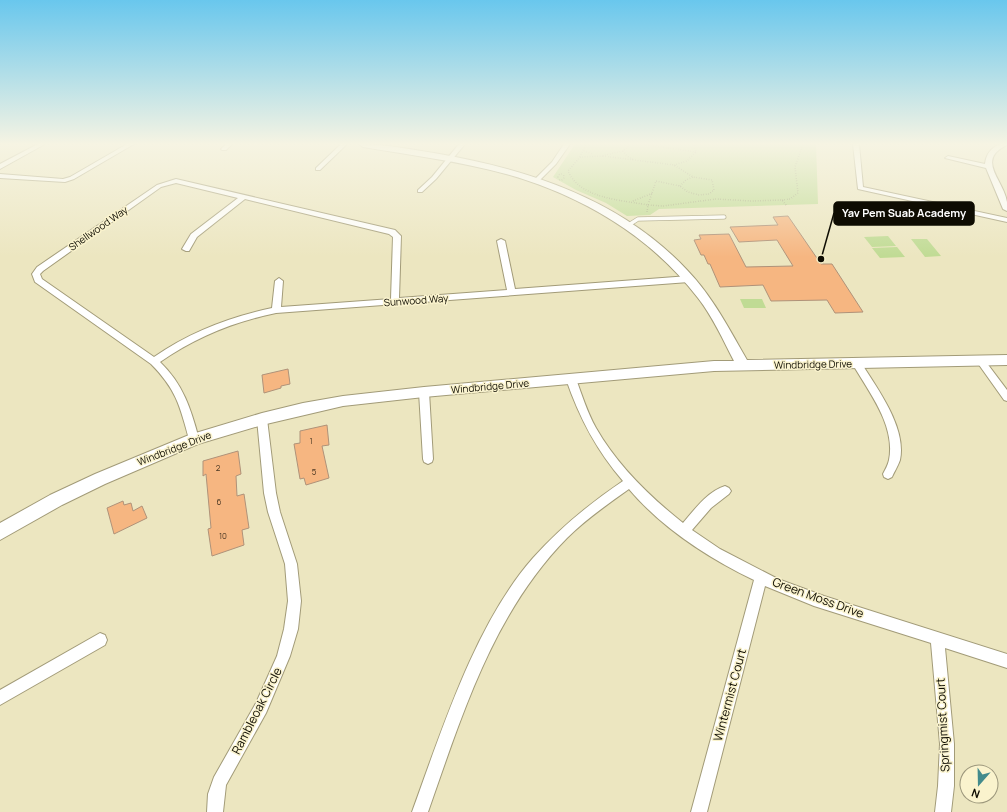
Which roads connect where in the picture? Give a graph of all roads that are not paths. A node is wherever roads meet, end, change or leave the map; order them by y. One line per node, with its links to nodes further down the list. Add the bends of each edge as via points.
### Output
1 (430, 182): 5 (street)
2 (540, 182): 10 (street, via 590,204)
3 (859, 182): 9 (street, via 860,188)
4 (996, 182): 7 (street)
5 (420, 191)
6 (242, 198): 12 (street, via 194,236); 16 (street, Shellwood Way, via 392,232 397,236); 20 (street, Shellwood Way, via 176,182 159,186 36,274 38,280)
7 (1007, 209)
8 (724, 217): 10 (lane, via 638,219)
9 (1007, 220)
10 (627, 226): 13 (street, via 661,250)
11 (500, 241): 15 (street)
12 (186, 249)
13 (688, 280): 15 (street, Sunwood Way); 22 (street, via 708,304)
14 (279, 281): 17 (street)
15 (512, 293): 16 (street, Sunwood Way)
16 (395, 301): 17 (street, Sunwood Way)
17 (276, 310): 20 (street, Sunwood Way, via 219,324 186,340)
18 (980, 360): 19 (street, Windbridge Drive); 21 (street, Windbridge Drive); 25 (street)
19 (1007, 360)
20 (154, 362): 27 (street, Shellwood Way, via 174,383 181,396)
21 (857, 363): 22 (street, Windbridge Drive); 29 (street, via 885,412 892,430 896,458)
22 (743, 365): 23 (street, Windbridge Drive)
23 (571, 379): 24 (street, Windbridge Drive); 30 (street, Green Moss Drive, via 596,438)
24 (424, 392): 26 (street, Windbridge Drive, via 343,401); 28 (street)
25 (1007, 397)
26 (262, 419): 27 (street, Windbridge Drive); 39 (street, Rambleoak Circle, via 272,502 293,573 293,614 288,641 275,678 219,782)
27 (194, 439): 33 (street, Windbridge Drive, via 100,478)
28 (428, 459)
29 (888, 474)
30 (631, 482): 32 (street, Green Moss Drive); 40 (street, via 599,503 562,534 520,584 486,642)
31 (725, 491): 32 (street, via 707,504)
32 (684, 530): 34 (street, Green Moss Drive, via 725,558)
33 (0, 532)
34 (761, 577): 35 (street, Green Moss Drive, via 804,596); 41 (street, Wintermist Court)
35 (937, 639): 37 (street, Green Moss Drive); 42 (street, Springmist Court, via 947,744)
36 (100, 640): 38 (street)
37 (1007, 661)
38 (0, 698)
39 (215, 812)
40 (420, 812)
41 (699, 812)
42 (943, 812)

